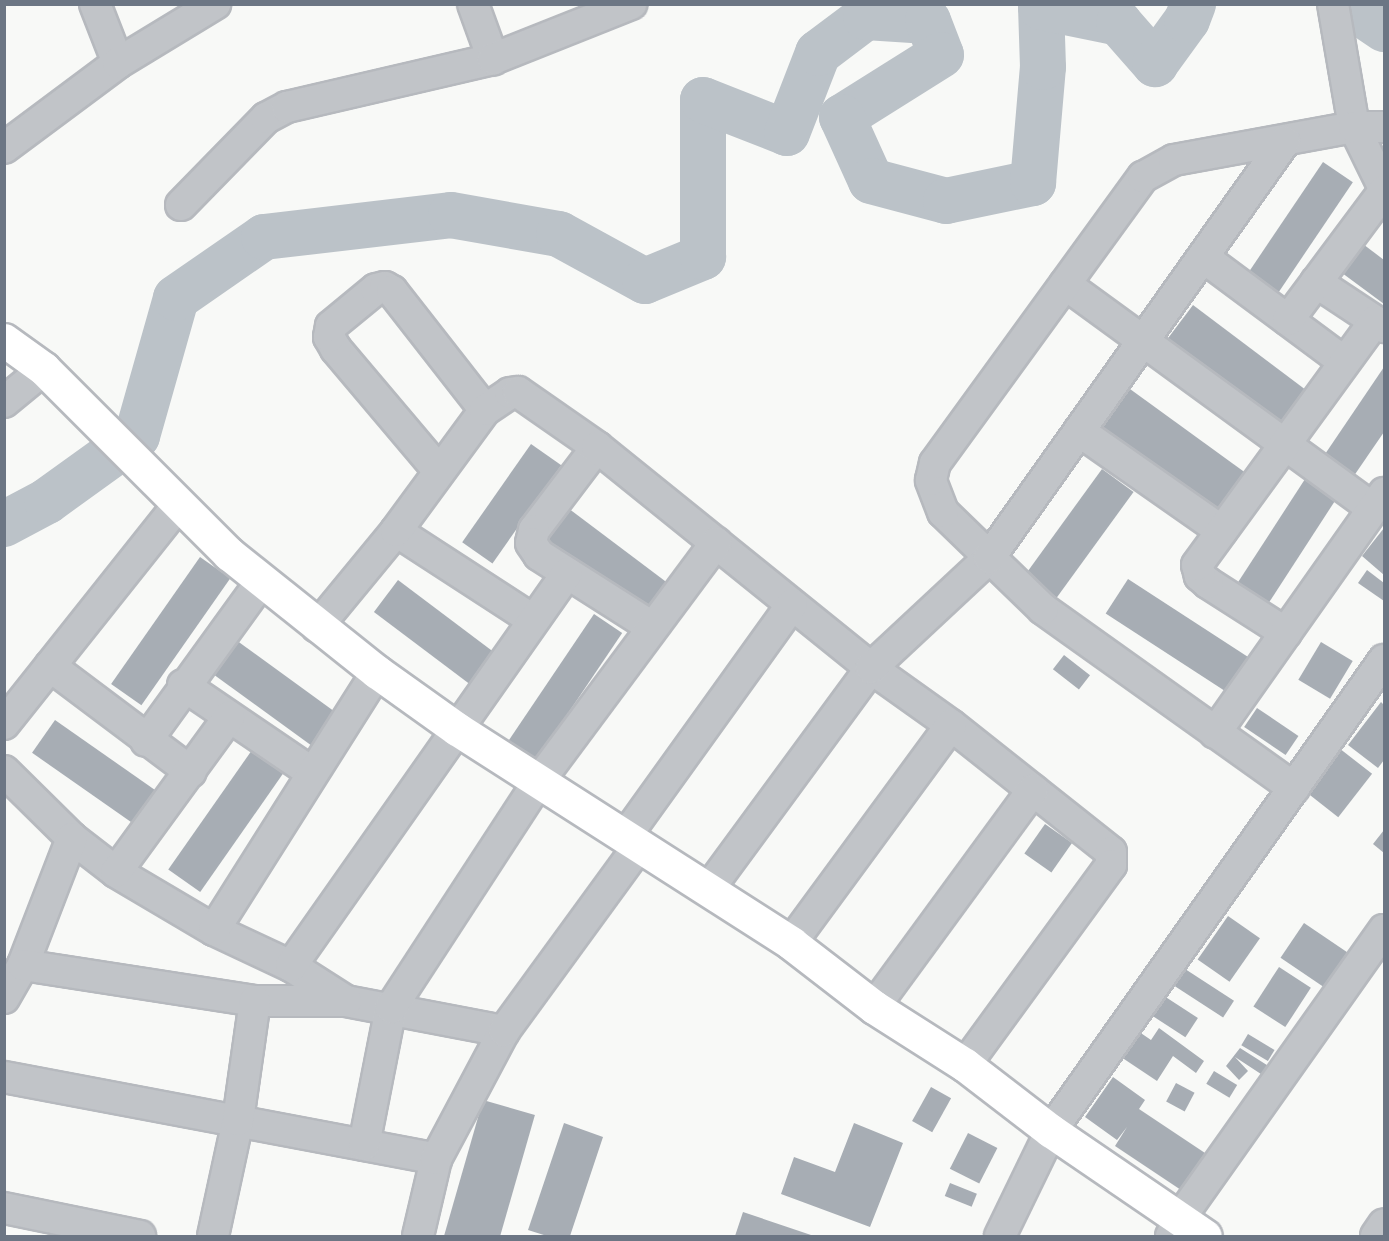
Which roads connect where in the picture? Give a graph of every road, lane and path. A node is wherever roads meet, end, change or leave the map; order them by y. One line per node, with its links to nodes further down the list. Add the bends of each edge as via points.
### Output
1 (95, 4): 7 (street)
2 (215, 4): 7 (street)
3 (472, 4): 6 (street)
4 (630, 4): 6 (street)
5 (1334, 4): 8 (street)
6 (493, 59): 13 (street, via 287,107 266,118)
7 (118, 63): 11 (street)
8 (1354, 127): 9 (street); 10 (street); 12 (street)
9 (1384, 127)
10 (1285, 141): 14 (street); 16 (street, via 1174,160 1143,177)
11 (4, 148)
12 (1384, 190): 15 (street)
13 (181, 205)
14 (1203, 257): 17 (street); 20 (street)
15 (1316, 282): 17 (street); 18 (street)
16 (1065, 284): 20 (street); 34 (street, via 935,463 931,480 943,512)
17 (1288, 320): 21 (street)
18 (1380, 324): 21 (street)
19 (4, 340): 22 (main road)
20 (1142, 342): 25 (street); 26 (street)
21 (1343, 361): 26 (street)
22 (44, 369): 23 (street); 30 (main road)
23 (4, 402)
24 (485, 410): 27 (street, via 518,392); 28 (street); 28 (street, via 385,287 376,289 331,326 329,337 336,349)
25 (1079, 431): 32 (street); 34 (street)
26 (1284, 444): 29 (street); 32 (street)
27 (597, 447): 33 (street); 35 (street, via 534,530 531,543 539,555)
28 (439, 471): 31 (street)
29 (1379, 501): 41 (street)
30 (179, 504): 36 (main road); 43 (street)
31 (396, 531): 38 (street); 39 (street)
32 (1222, 531): 41 (street, via 1197,565 1200,576)
33 (716, 543): 37 (street); 40 (street)
34 (989, 558): 44 (street); 51 (street, via 1043,609)
35 (567, 573): 38 (street); 40 (street)
36 (261, 582): 39 (main road); 46 (street)
37 (792, 605): 44 (street); 60 (street)
38 (533, 620): 50 (street)
39 (318, 627): 45 (main road)
40 (652, 627): 56 (street)
41 (1287, 633): 51 (street)
42 (1384, 660): 57 (street)
43 (51, 666): 48 (street); 52 (street)
44 (871, 668): 49 (street); 62 (street)
45 (377, 672): 50 (main road); 55 (street)
46 (183, 685): 47 (street); 52 (street)
47 (229, 717): 54 (street); 55 (street)
48 (4, 724)
49 (951, 726): 58 (street); 65 (street)
50 (457, 729): 56 (main road); 67 (street)
51 (1215, 734): 57 (street)
52 (146, 741): 54 (street)
53 (4, 771): 59 (street)
54 (191, 772): 61 (street)
55 (311, 772): 63 (street)
56 (539, 781): 60 (main road); 72 (street)
57 (1293, 788): 77 (street)
58 (1033, 790): 71 (street); 74 (street, via 1113,858)
59 (72, 838): 61 (street); 66 (street)
60 (632, 842): 62 (main road); 73 (street)
61 (116, 872): 63 (street)
62 (708, 890): 65 (main road)
63 (214, 930): 67 (street)
64 (1384, 930): 82 (street)
65 (791, 943): 71 (main road)
66 (23, 965): 68 (street); 69 (street)
67 (291, 966): 70 (street)
68 (4, 998)
69 (255, 1001): 70 (street); 76 (street)
70 (346, 1001): 72 (street)
71 (874, 1007): 74 (main road)
72 (392, 1008): 73 (street); 78 (street)
73 (504, 1031): 79 (street)
74 (965, 1065): 77 (main road)
75 (4, 1077): 76 (street)
76 (238, 1120): 78 (street); 85 (street)
77 (1051, 1131): 82 (main road); 87 (street)
78 (364, 1145): 79 (street)
79 (436, 1159): 86 (street)
80 (4, 1208): 83 (street)
81 (1384, 1224): 88 (street)
82 (1185, 1230)
83 (100, 1233): 84 (street)
84 (140, 1236)
85 (213, 1236)
86 (418, 1236)
87 (1000, 1236)
88 (1376, 1236)

